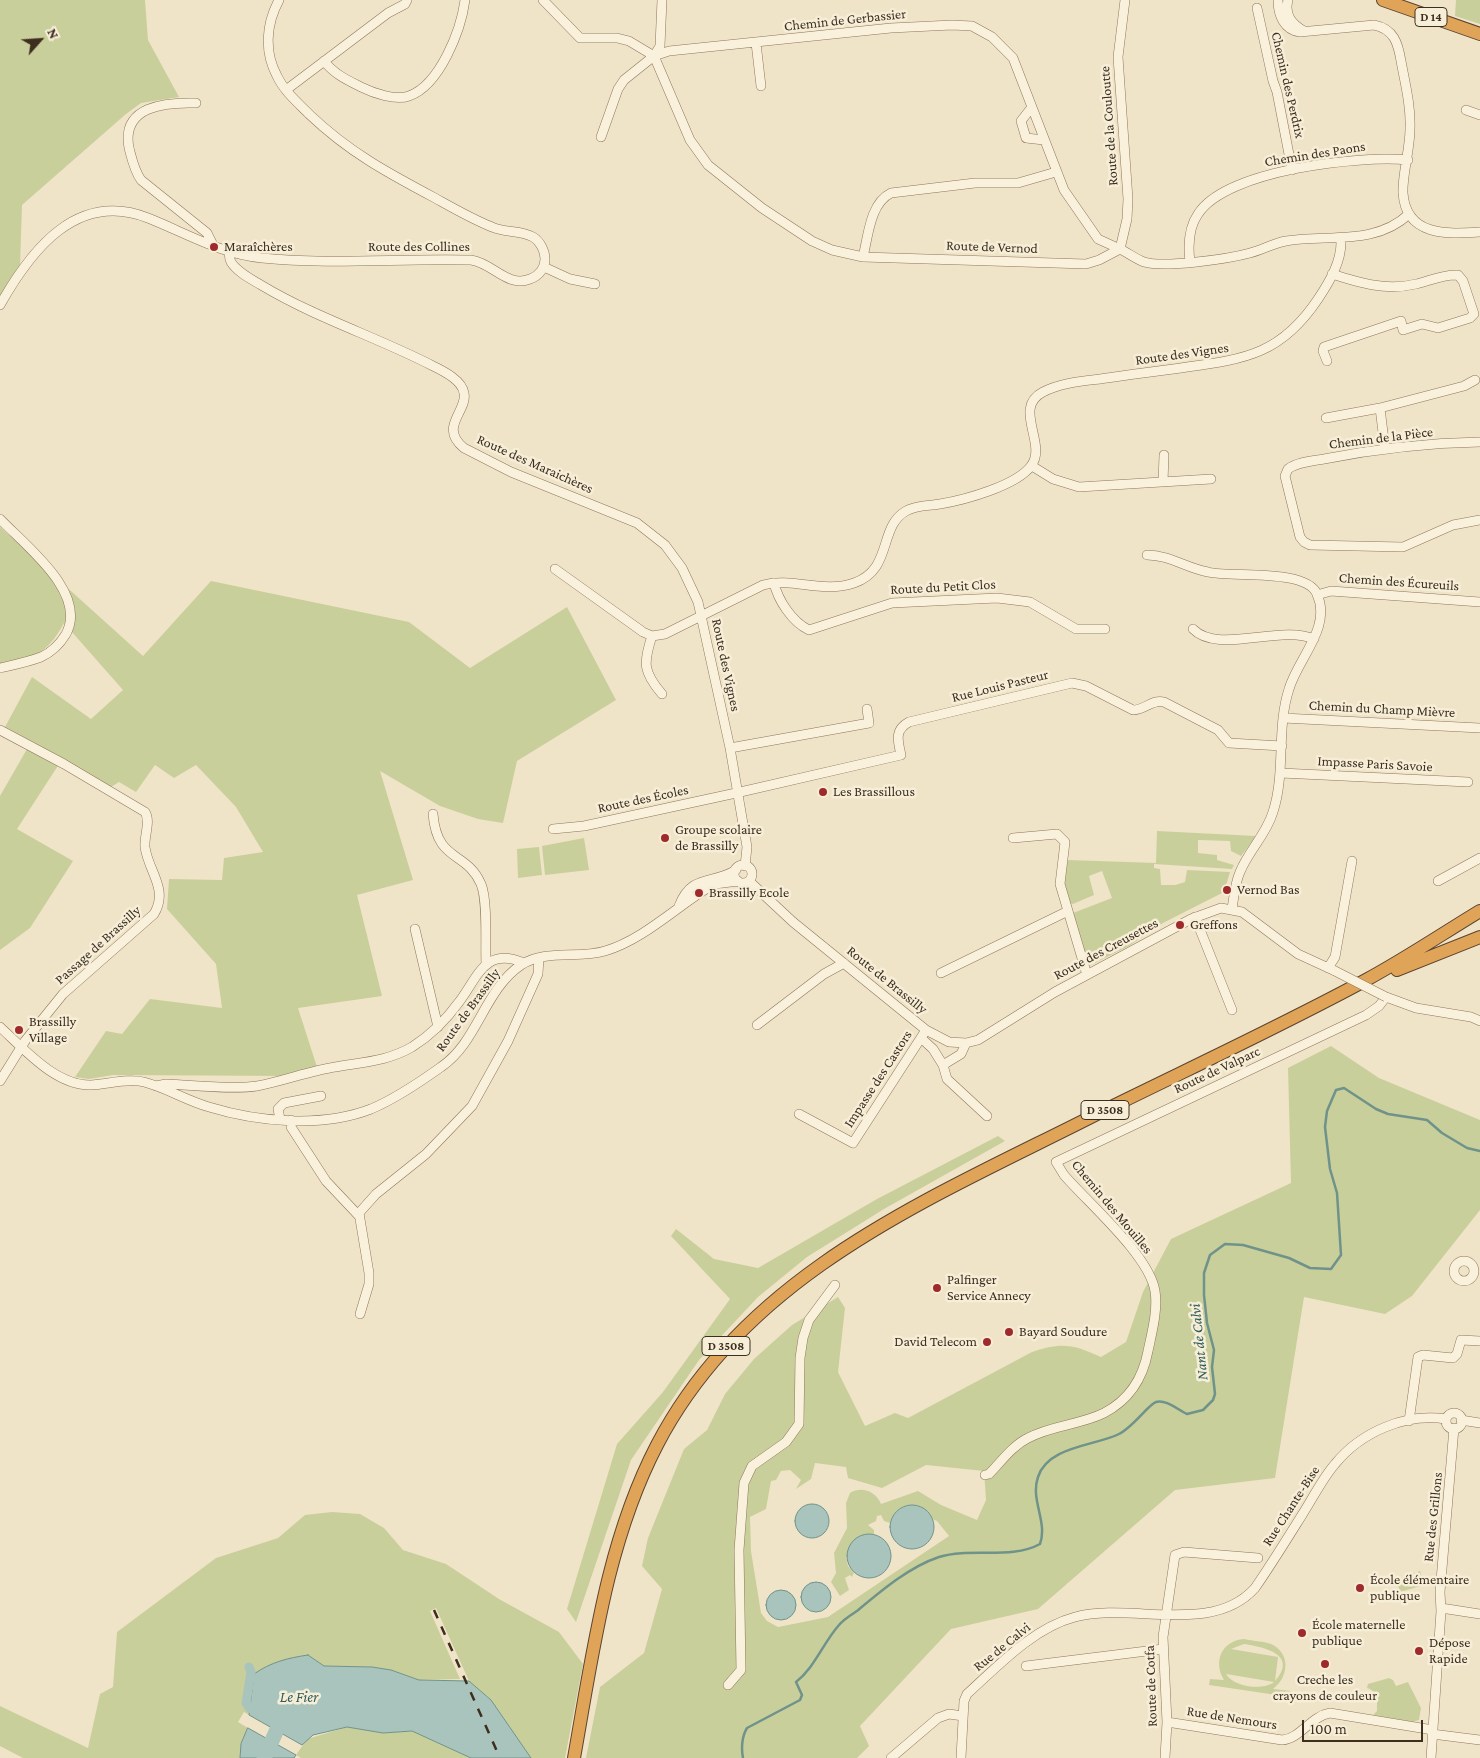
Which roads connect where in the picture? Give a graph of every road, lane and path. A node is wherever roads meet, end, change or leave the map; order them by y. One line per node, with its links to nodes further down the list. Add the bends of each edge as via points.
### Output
1 (279, 0): 17 (street, Route des Collines, via 269,24 268,48 276,76)
2 (407, 0): 15 (street)
3 (465, 0): 15 (street, via 443,65 412,96 372,92 336,73)
4 (543, 0): 14 (street, via 580,38 618,38)
5 (662, 0): 14 (street, via 662,35)
6 (1125, 0): 31 (street, Route de la Couloutte, via 1118,57 1128,199)
7 (1278, 0): 11 (street, via 1284,23 1292,30)
8 (1288, 0): 11 (street, via 1286,8 1290,19)
9 (1383, 0): 12 (highway, D 14)
10 (1257, 8): 25 (street, Chemin des Perdrix, via 1272,81 1278,92)
11 (1304, 31): 24 (street, via 1370,24 1383,27 1392,35 1397,42 1409,105)
12 (1480, 34)
13 (756, 43): 14 (street, Chemin de Gerbassier, via 669,51); 16 (street); 19 (street, Chemin de Gerbassier, via 891,28 972,26 992,37 1009,53)
14 (654, 56): 22 (street, via 624,80 618,89); 33 (street, Route de Vernod, via 690,140 708,165 762,208 812,241 832,250)
15 (324, 61): 17 (street)
16 (761, 86)
17 (286, 90): 35 (street, Route des Collines, via 313,118 368,162 492,227 533,237 544,252)
18 (196, 103): 30 (street, via 165,104 144,111 131,123 127,133 141,180 207,233)
19 (1032, 107): 23 (street, Chemin de Gerbassier); 23 (street, via 1021,121 1026,138)
20 (1466, 110): 21 (street)
21 (1480, 115)
22 (601, 138)
23 (1044, 140): 26 (street, Chemin de Gerbassier)
24 (1408, 160): 25 (street, Chemin des Paons, via 1367,159); 27 (street, via 1403,192)
25 (1292, 170): 34 (street, Chemin des Paons, via 1261,176 1207,203 1198,213 1192,228)
26 (1056, 172): 31 (street, Chemin de Gerbassier, via 1072,204 1096,236); 33 (street, via 1018,183 975,183 891,193 876,207)
27 (1409, 214): 28 (street, via 1434,232); 29 (street, via 1382,230)
28 (1480, 232)
29 (1341, 238): 34 (street, via 1287,241 1248,254); 36 (street, Route des Vignes)
30 (214, 247): 32 (street, Route des Collines); 38 (street, Route des Collines, via 138,215 112,212 89,215 71,221 49,237 30,259)
31 (1120, 249): 33 (street, Route de Vernod, via 1086,264); 34 (street, via 1145,262)
32 (230, 251): 35 (street, Route des Collines, via 274,259 471,260 485,264 514,281 532,279); 56 (street, Route des Maraichères, via 230,260 235,267 276,294 431,365 456,381 464,393 454,427 461,445 491,463 644,527 665,545 682,568)
33 (863, 257)
34 (1190, 262)
35 (544, 267): 37 (street)
36 (1332, 274): 39 (street, via 1367,286 1388,287 1458,275 1464,281 1474,314 1438,328 1422,324 1403,330 1400,321 1353,336 1324,347); 46 (street, Route des Vignes, via 1302,319 1260,352 1229,362 1089,380 1041,393 1034,400 1030,412 1036,450)
37 (595, 284)
38 (0, 305)
39 (1327, 361)
40 (1475, 380): 41 (street, via 1464,386)
41 (1380, 408): 42 (street); 44 (street)
42 (1326, 418)
43 (1480, 442): 44 (street, Chemin de la Pièce)
44 (1385, 449): 50 (street, Chemin de la Pièce, via 1296,464 1288,469 1286,480 1302,540 1307,544 1403,547 1453,526)
45 (1164, 455): 48 (street)
46 (1032, 466): 48 (street, via 1053,479 1079,487); 53 (street, Route des Vignes, via 976,496 906,511 894,523 878,565 861,580 834,588)
47 (1211, 480): 48 (street)
48 (1163, 482)
49 (0, 519): 61 (street, via 59,581 68,597 71,613 66,632 52,650 32,660)
50 (1480, 520)
51 (1147, 555): 54 (street, via 1164,556 1216,574 1292,579 1309,586)
52 (556, 569): 59 (street)
53 (774, 583): 56 (street, Route des Vignes, via 756,588); 57 (street, Route du Petit Clos, via 792,615 809,630 892,603 997,598 1030,602 1076,629)
54 (1318, 595): 55 (street, Chemin des Écureuils, via 1331,591); 60 (street, via 1320,623)
55 (1480, 602)
56 (701, 616): 59 (street, via 665,634); 68 (street, Route des Vignes)
57 (1105, 629)
58 (1193, 629): 60 (street, via 1218,640 1298,633)
59 (652, 636): 62 (street, via 646,666 649,678)
60 (1314, 639): 64 (street, via 1289,687)
61 (0, 668)
62 (662, 694)
63 (867, 709): 68 (street, via 869,723)
64 (1283, 718): 65 (street, Chemin du Champ Mièvre); 67 (street)
65 (1480, 728)
66 (0, 730): 105 (street, Passage de Brassilly, via 145,812 148,818 145,846 159,886 154,914 63,994)
67 (1282, 746): 69 (street); 71 (street, Rue Louis Pasteur, via 1229,743 1218,730 1164,702 1155,701 1140,710 1133,710 1090,687 1072,683 909,722 897,736 901,755)
68 (730, 748): 71 (street, Route des Vignes)
69 (1281, 773): 70 (street, Impasse Paris Savoie); 83 (street, via 1273,814 1240,872)
70 (1468, 782)
71 (739, 793): 73 (street, Route des Écoles, via 584,826); 77 (street, Route des Vignes, via 747,847)
72 (433, 814): 92 (street, via 435,833 442,846 468,867 480,883)
73 (553, 829)
74 (1013, 838): 84 (street, via 1058,834 1064,840 1060,884)
75 (1480, 858): 81 (street)
76 (1352, 861): 93 (street)
77 (746, 866): 78 (street, Route de Brassilly); 80 (street, via 752,873)
78 (736, 870): 79 (street); 82 (street, Route de Brassilly, via 692,886)
79 (738, 881): 80 (street, Route de Brassilly); 82 (street, Route de Brassilly, via 710,886)
80 (749, 881): 91 (street, Route de Brassilly)
81 (1438, 881)
82 (679, 906): 89 (street, Route de Brassilly, via 612,949 592,954)
83 (1232, 909): 86 (street, Route des Creusettes, via 1221,908); 93 (street, via 1249,916 1298,954)
84 (1068, 912): 94 (street); 95 (street)
85 (1480, 912): 96 (highway, D 3508)
86 (1196, 917): 95 (street, Route des Creusettes); 98 (street)
87 (415, 929): 101 (street)
88 (1480, 937): 96 (highway)
89 (539, 958): 90 (street, Route de Brassilly); 115 (street, via 538,974 508,1041 472,1106 426,1154 368,1201)
90 (524, 963): 92 (street, via 510,958); 113 (street, Route de Brassilly, via 502,983 464,1044 442,1067 371,1109 326,1119)
91 (844, 963): 100 (street, via 824,974); 103 (street, Route de Brassilly)
92 (486, 964): 101 (street)
93 (1332, 970): 97 (street, bridge)
94 (941, 974)
95 (1087, 975): 104 (street, Route des Creusettes, via 981,1038)
96 (1339, 994): 136 (highway, D 3508, via 905,1212 825,1260 766,1305 729,1342 697,1381 644,1471 608,1583)
97 (1386, 997): 99 (street, via 1416,1008); 114 (street, Route de Valparc, via 1366,1016)
98 (1232, 1010)
99 (1480, 1021)
100 (758, 1025)
101 (438, 1027): 108 (street, via 417,1044 386,1059 333,1067 255,1086)
102 (0, 1028): 105 (street, Route de Brassilly)
103 (924, 1034): 104 (street, Route de Brassilly); 106 (street); 110 (street, Impasse des Castors, via 853,1143)
104 (966, 1043): 106 (street, via 961,1054)
105 (22, 1047): 107 (street); 108 (street, Route de Brassilly, via 73,1083 93,1085 136,1081)
106 (943, 1065): 111 (street, via 947,1078)
107 (0, 1081)
108 (156, 1086): 112 (street, Route de Brassilly, via 211,1108)
109 (321, 1096): 112 (street, via 284,1103 278,1109)
110 (799, 1114)
111 (987, 1116)
112 (280, 1119): 113 (street, Route de Brassilly)
113 (291, 1120): 115 (street, via 290,1127 326,1181)
114 (1056, 1162): 124 (street, Chemin des Mouilles, via 1064,1175 1133,1250 1152,1280 1154,1314 1146,1366 1134,1387 1116,1406 1092,1418 1028,1438)
115 (359, 1216): 117 (street, via 369,1273)
116 (835, 1285): 131 (street, via 809,1320 803,1338 798,1424 786,1442 752,1466 744,1483 740,1550 741,1670)
117 (360, 1314)
118 (1480, 1341): 120 (street, via 1461,1340 1453,1358 1418,1357)
119 (1446, 1419): 120 (street, Rue Chante-Bise); 121 (street, via 1456,1413); 123 (street, via 1448,1426)
120 (1409, 1420): 127 (street, Rue Chante-Bise, via 1387,1426 1364,1438 1335,1463 1259,1582 1242,1601 1213,1612)
121 (1461, 1420): 122 (street); 123 (street, via 1460,1426)
122 (1480, 1423)
123 (1454, 1428): 126 (street, Rue des Grillons)
124 (985, 1474)
125 (1258, 1558): 127 (street, Route de Cotfa, via 1184,1552 1175,1555)
126 (1441, 1608): 128 (street); 134 (street, Rue des Grillons)
127 (1166, 1614): 129 (street, Route de Cotfa); 132 (street, Rue de Calvi, via 1088,1614 1058,1623 1038,1634 966,1694)
128 (1480, 1614)
129 (1163, 1649): 130 (street); 133 (street, Route de Cotfa)
130 (1026, 1666)
131 (728, 1685)
132 (964, 1716): 137 (street, via 949,1714 938,1718); 138 (street, Rue de Calvi)
133 (1167, 1722): 134 (street, Rue de Nemours, via 1282,1740 1330,1713); 139 (street, Route de Cotfa)
134 (1432, 1732): 135 (street, Rue de Nemours); 140 (street, Rue des Grillons)
135 (1480, 1740)
136 (574, 1758)
137 (891, 1758)
138 (962, 1758)
139 (1165, 1758)
140 (1432, 1758)

